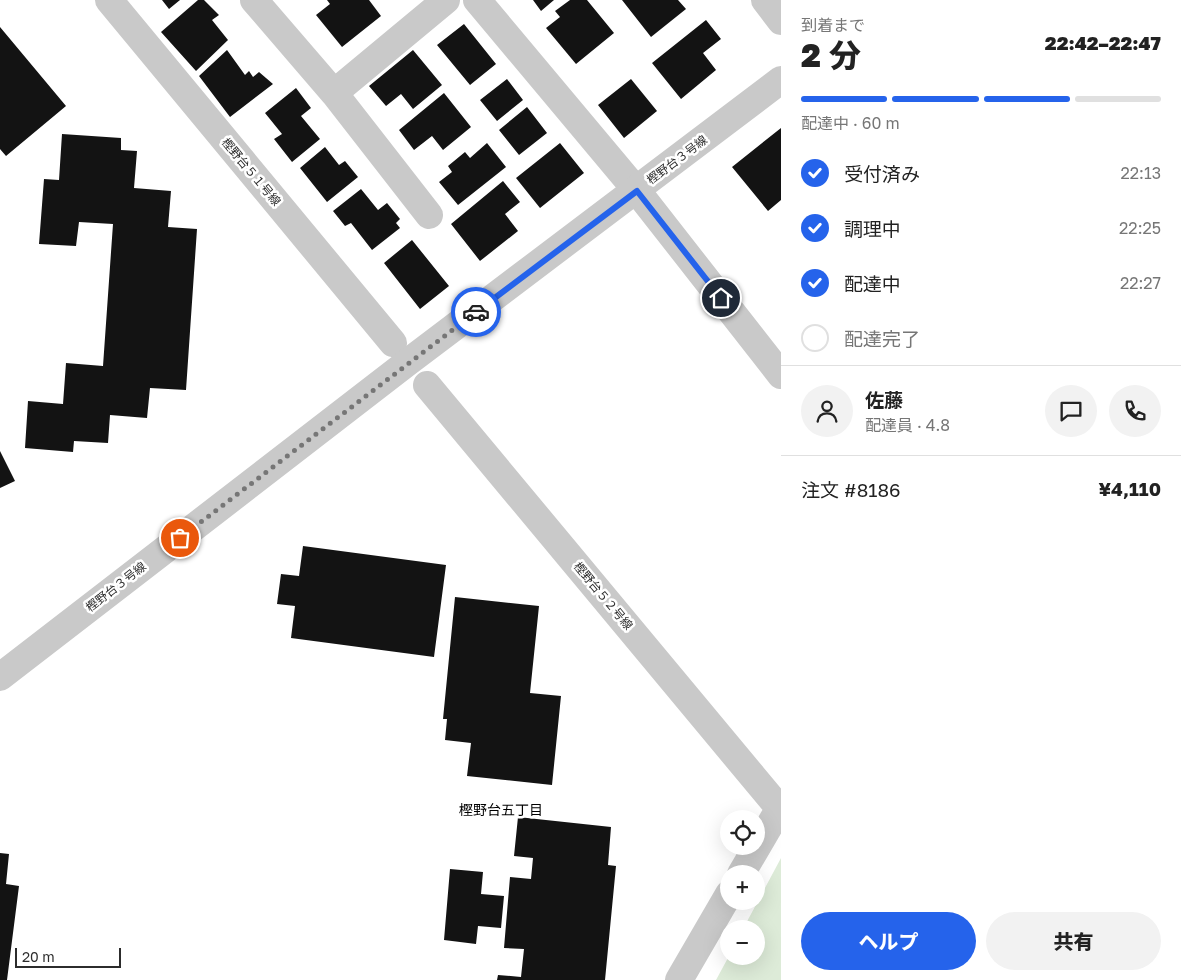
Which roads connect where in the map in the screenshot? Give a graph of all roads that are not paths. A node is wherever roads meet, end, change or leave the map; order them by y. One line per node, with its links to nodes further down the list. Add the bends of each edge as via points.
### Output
1 (109, 0): 11 (street, 樫野台５１号線)
2 (254, 0): 8 (street)
3 (446, 0): 8 (street)
4 (477, 0): 9 (street)
5 (765, 0): 6 (street)
6 (781, 21)
7 (781, 80): 9 (street, 樫野台３号線)
8 (334, 93): 10 (street)
9 (637, 191): 12 (street); 14 (street, 樫野台３号線, via 400,368)
10 (429, 215)
11 (393, 343)
12 (781, 375)
13 (427, 385): 15 (street, 樫野台５２号線)
14 (0, 677)
15 (780, 807): 16 (street)
16 (745, 865)
17 (720, 909): 18 (street)
18 (678, 980)

